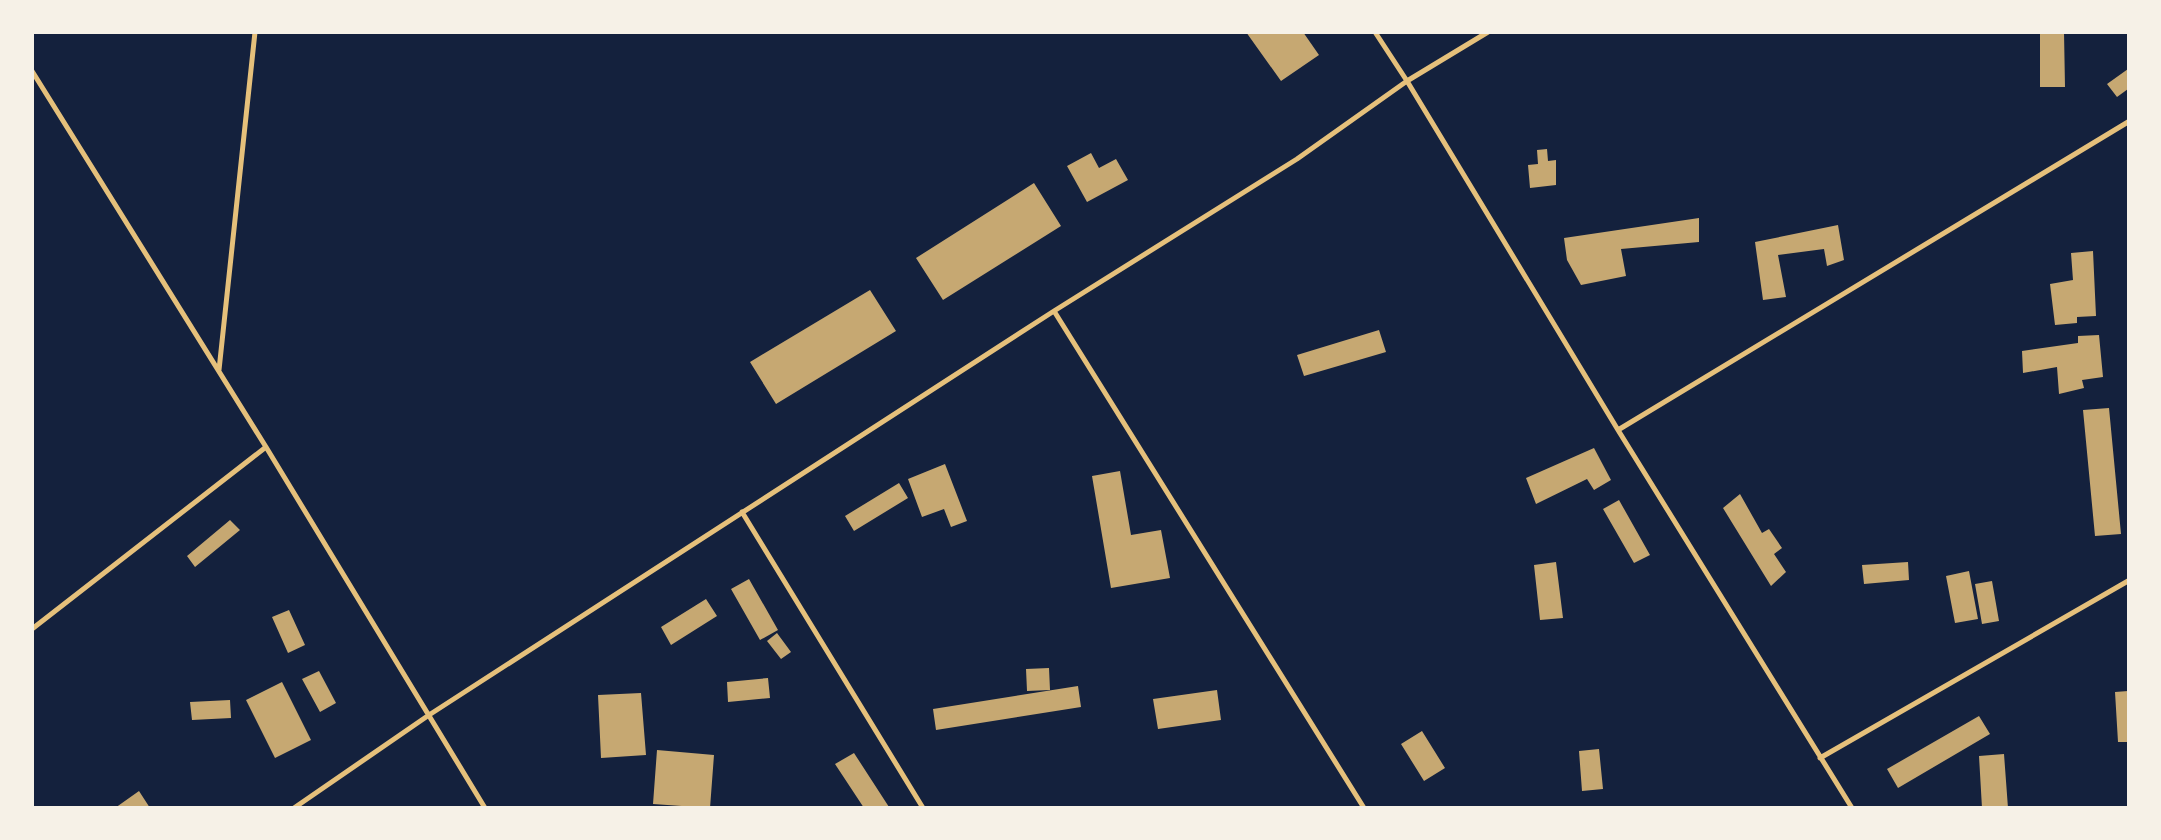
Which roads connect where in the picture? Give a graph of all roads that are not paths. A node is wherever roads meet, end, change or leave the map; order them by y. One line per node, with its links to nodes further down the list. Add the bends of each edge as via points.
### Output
1 (255, 32): 8 (street)
2 (1374, 32): 5 (street)
3 (1488, 32): 5 (street)
4 (32, 71): 8 (street)
5 (1407, 81): 7 (street, via 1297,158); 9 (street)
6 (2128, 122): 9 (street)
7 (1054, 311): 11 (street); 19 (street)
8 (218, 370): 10 (street)
9 (1618, 430): 15 (street)
10 (266, 448): 13 (street); 14 (street)
11 (742, 512): 14 (street); 18 (street)
12 (2128, 581): 15 (street)
13 (32, 629)
14 (429, 715): 16 (street); 17 (street)
15 (1820, 758): 20 (street)
16 (294, 808)
17 (485, 808)
18 (923, 808)
19 (1364, 808)
20 (1852, 808)

